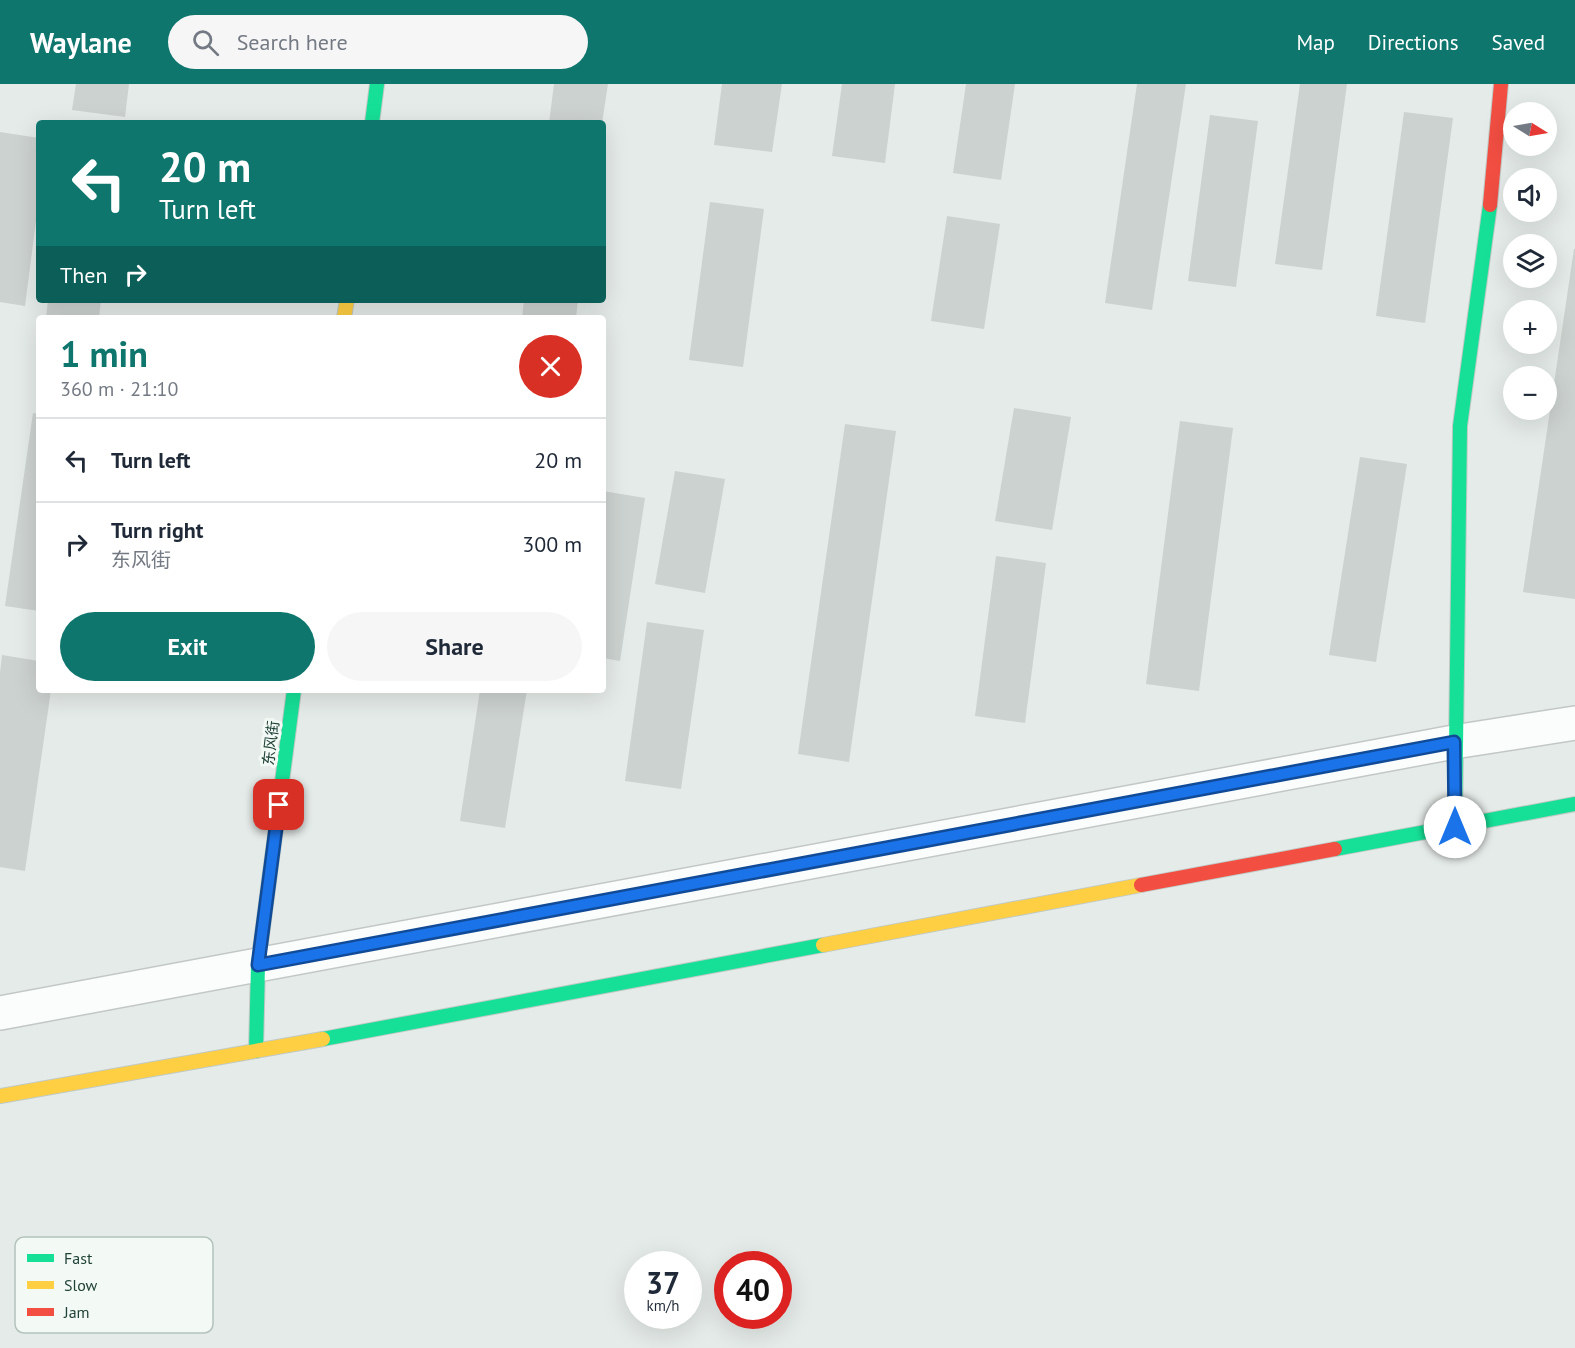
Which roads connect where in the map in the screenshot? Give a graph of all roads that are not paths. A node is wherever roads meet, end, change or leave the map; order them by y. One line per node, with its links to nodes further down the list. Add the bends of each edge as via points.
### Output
1 (377, 84): 3 (street)
2 (1501, 84): 6 (street, via 1492,186 1460,426)
3 (372, 120)
4 (294, 693): 9 (street, 东风街)
5 (1575, 723): 6 (street)
6 (1454, 742): 8 (street); 9 (street)
7 (1575, 804): 8 (street)
8 (1455, 827): 11 (street)
9 (258, 965): 10 (street); 11 (street, 东风街)
10 (0, 1013)
11 (256, 1051): 12 (street)
12 (0, 1096)

